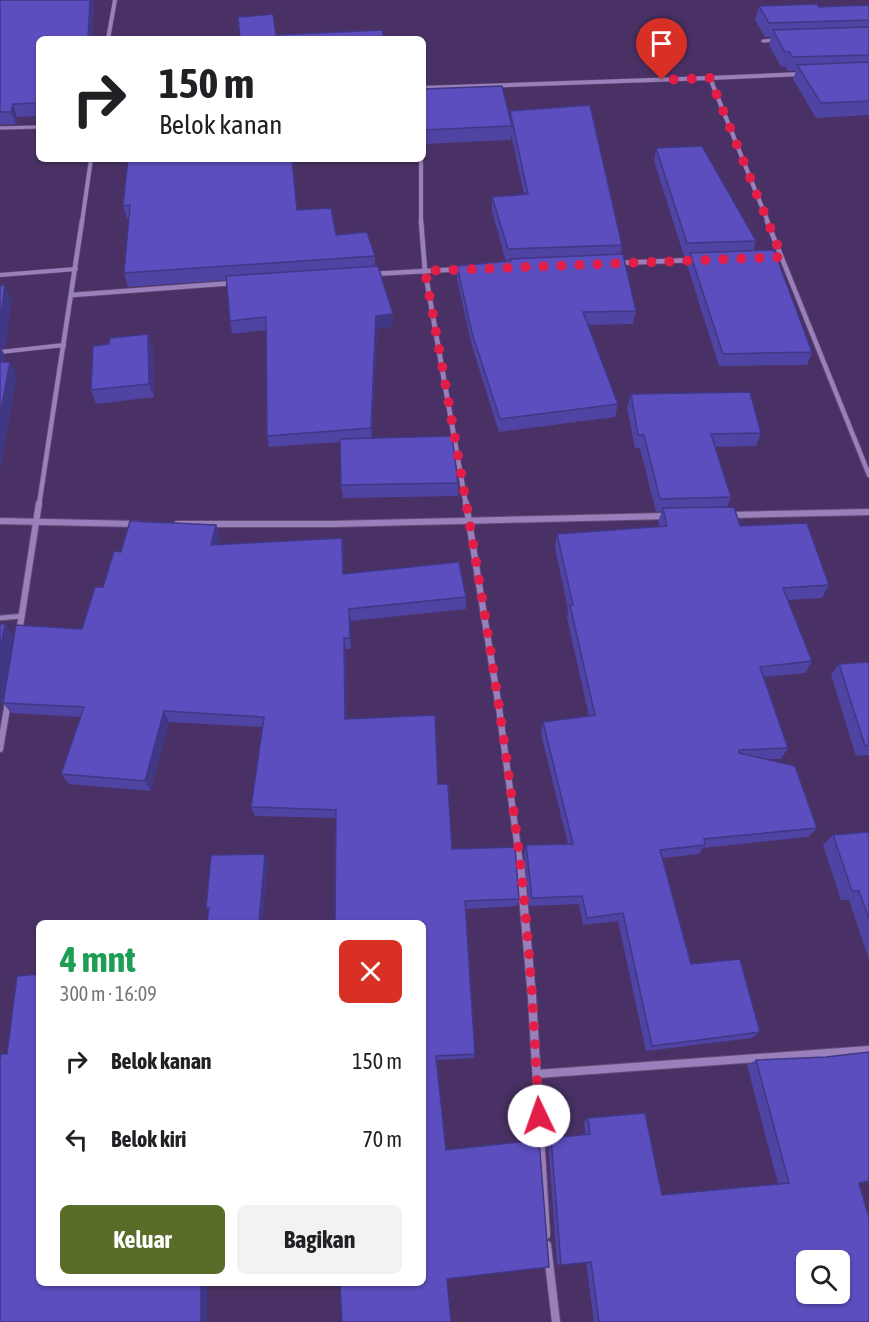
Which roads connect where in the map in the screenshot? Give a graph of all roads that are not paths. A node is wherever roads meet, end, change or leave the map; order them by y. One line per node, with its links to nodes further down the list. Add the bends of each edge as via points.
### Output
1 (115, 0): 2 (street)
2 (109, 36)
3 (763, 40): 4 (lane)
4 (787, 40)
5 (812, 74): 6 (street)
6 (710, 78): 7 (street); 13 (street)
7 (426, 88)
8 (36, 127): 9 (lane)
9 (0, 128)
10 (91, 162): 16 (street)
11 (421, 162): 18 (street)
12 (770, 257): 13 (street)
13 (782, 257): 25 (street)
14 (698, 260): 15 (street)
15 (615, 263)
16 (76, 269): 20 (lane); 22 (street)
17 (473, 269): 18 (street)
18 (425, 271): 19 (street); 30 (street)
19 (366, 274)
20 (0, 275)
21 (236, 283): 22 (street)
22 (72, 295): 23 (street)
23 (64, 345): 24 (lane); 31 (street)
24 (0, 352)
25 (869, 475)
26 (869, 512): 27 (street)
27 (716, 515)
28 (669, 516): 30 (street)
29 (0, 521): 31 (street)
30 (469, 521): 33 (street); 40 (street, via 500,707 519,856)
31 (38, 523): 32 (street); 34 (street)
32 (143, 524)
33 (167, 524)
34 (22, 616): 35 (lane); 36 (street)
35 (0, 618)
36 (18, 639)
37 (9, 694): 38 (street)
38 (0, 749)
39 (869, 1050): 40 (street)
40 (537, 1074): 41 (street, via 546,1243)
41 (556, 1322)

